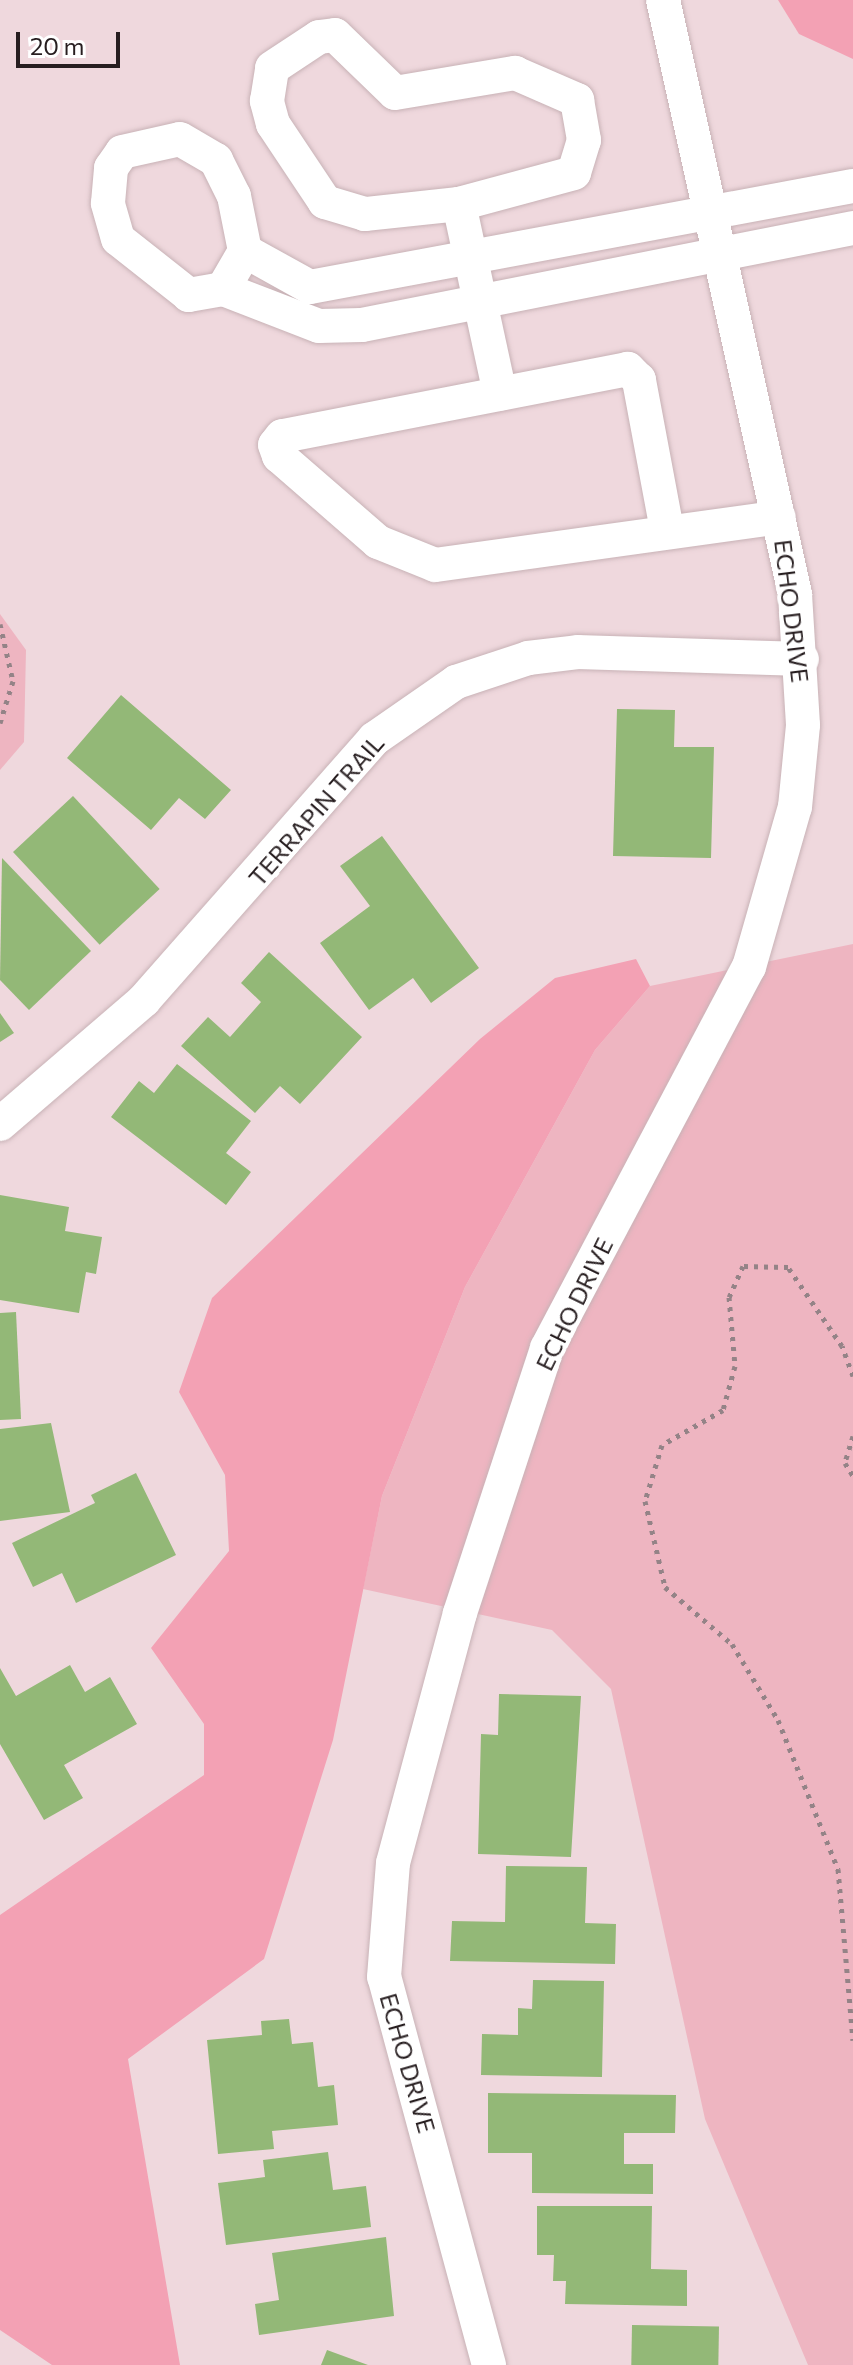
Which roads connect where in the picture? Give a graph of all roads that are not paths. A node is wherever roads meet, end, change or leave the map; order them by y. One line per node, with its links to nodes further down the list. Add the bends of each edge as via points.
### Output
1 (663, 0): 4 (street, ECHO DRIVE)
2 (853, 186): 4 (street)
3 (459, 204): 3 (street, via 574,173 584,140 577,100 515,73 395,93 335,35 319,37 272,68 267,101 273,124 325,202 365,214); 8 (street)
4 (716, 215): 7 (street, ECHO DRIVE); 8 (street)
5 (853, 228): 7 (street)
6 (245, 251): 8 (street, via 310,287); 9 (street); 9 (street, via 234,196 216,160 180,139 146,142 122,152 111,168 108,203 118,239 189,295)
7 (725, 257): 10 (street); 12 (street, ECHO DRIVE)
8 (472, 258): 10 (street)
9 (223, 289): 10 (street, via 319,326)
10 (481, 304): 11 (street)
11 (500, 394): 13 (street, via 635,372); 13 (street, via 282,436 275,445 279,456 378,542 435,565)
12 (779, 517): 13 (street); 14 (street, ECHO DRIVE)
13 (667, 530)
14 (802, 659): 15 (street, TERRAPIN TRAIL, via 578,652 528,658 456,682 374,739 144,1000); 16 (street, ECHO DRIVE, via 795,807 776,889 749,967 547,1348 460,1613 393,1863 384,1977)
15 (0, 1124)
16 (489, 2365)

